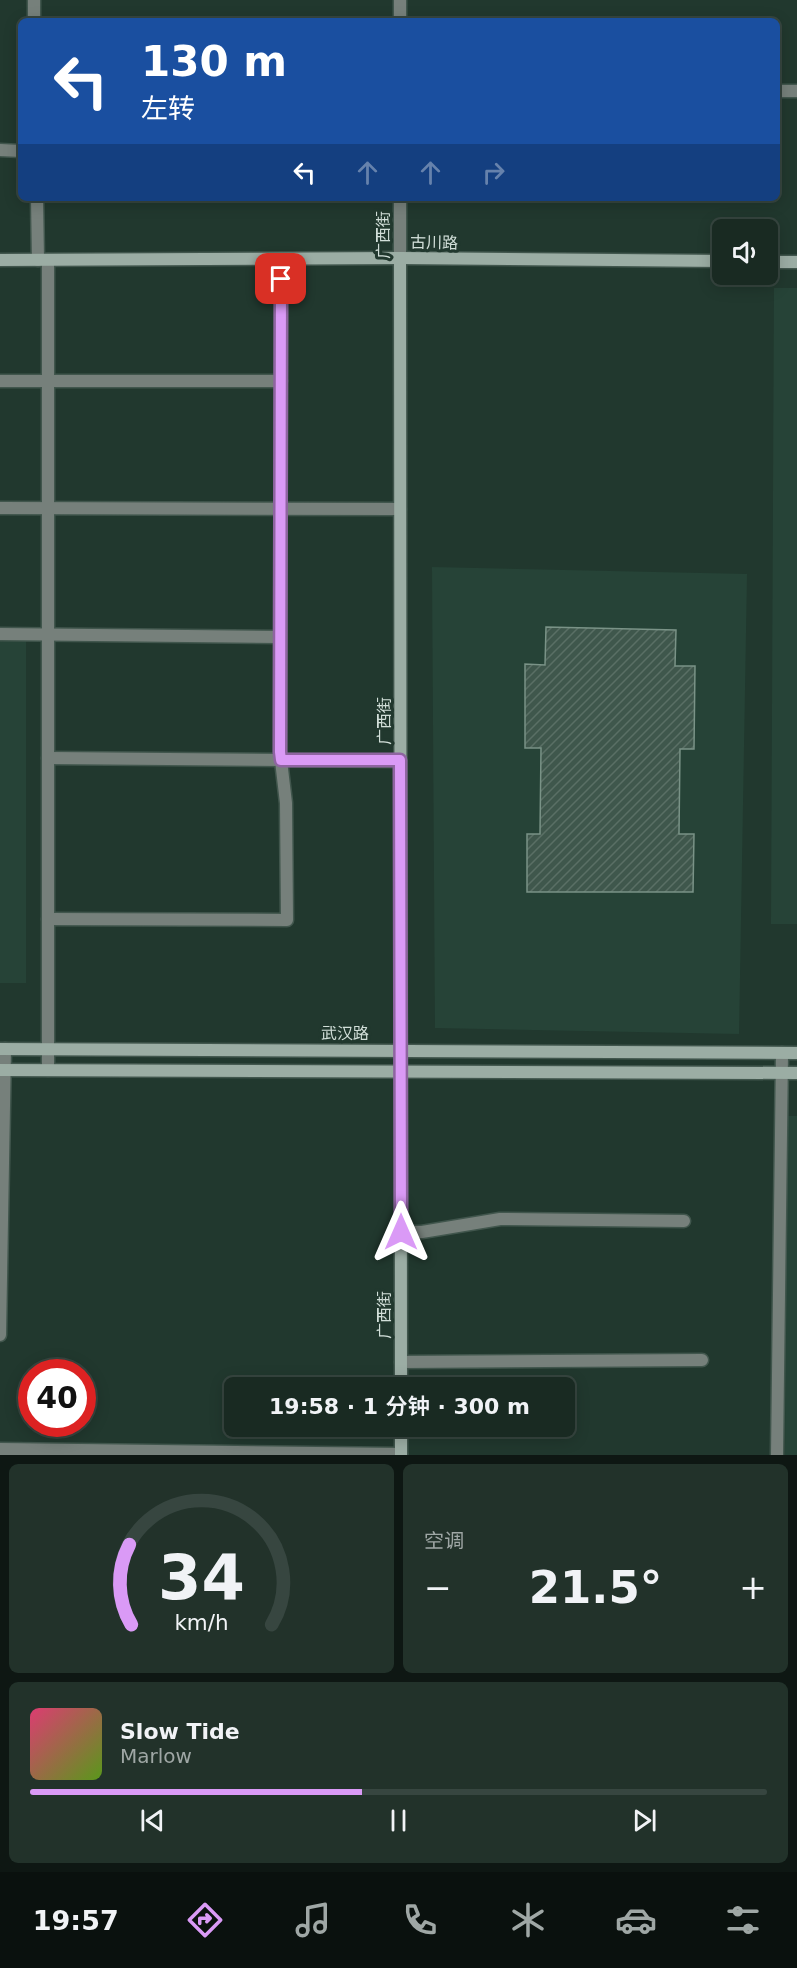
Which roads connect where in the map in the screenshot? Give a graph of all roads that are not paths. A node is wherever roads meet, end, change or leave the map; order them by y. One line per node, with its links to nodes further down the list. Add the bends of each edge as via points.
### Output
1 (34, 0): 3 (street)
2 (400, 0): 4 (street)
3 (34, 18)
4 (400, 18)
5 (780, 90): 6 (street)
6 (797, 91)
7 (0, 150): 8 (street)
8 (18, 151)
9 (37, 201): 14 (street)
10 (400, 201): 11 (street, 广西街)
11 (400, 258): 12 (street, 古川路); 15 (street, 古川路); 24 (street, 广西街)
12 (281, 259): 14 (street, 古川路); 20 (street)
13 (0, 260): 14 (street, 古川路)
14 (43, 260): 19 (street)
15 (712, 261)
16 (778, 262): 17 (street)
17 (797, 262)
18 (0, 381): 19 (street)
19 (48, 381): 20 (street); 22 (street)
20 (281, 381): 23 (street)
21 (0, 508): 22 (street)
22 (48, 508): 23 (street); 26 (street)
23 (280, 508): 24 (street); 27 (street)
24 (400, 509): 30 (street, 广西街)
25 (0, 634): 26 (street)
26 (48, 634): 27 (street); 28 (street)
27 (280, 637): 29 (street)
28 (48, 758): 29 (street); 31 (street)
29 (281, 760): 30 (street); 31 (street, via 286,803 287,920)
30 (400, 760): 34 (street, 广西街)
31 (48, 919): 33 (street)
32 (2, 1049): 33 (street, 武汉路); 37 (street)
33 (48, 1049): 34 (street, 武汉路); 38 (street)
34 (401, 1050): 35 (street, 武汉路); 39 (street, 广西街)
35 (782, 1053): 36 (street, 武汉路); 40 (street)
36 (797, 1053)
37 (2, 1070): 38 (street); 44 (street)
38 (48, 1070): 39 (street)
39 (401, 1072): 40 (street); 43 (street, 广西街)
40 (781, 1073): 41 (street); 51 (street)
41 (797, 1073)
42 (684, 1221): 43 (street, via 500,1219)
43 (401, 1232): 46 (street, 广西街)
44 (0, 1335)
45 (702, 1360): 46 (street)
46 (401, 1362): 47 (street, 广西街)
47 (401, 1377)
48 (401, 1437): 50 (street)
49 (0, 1449): 50 (street)
50 (400, 1455)
51 (777, 1455)

